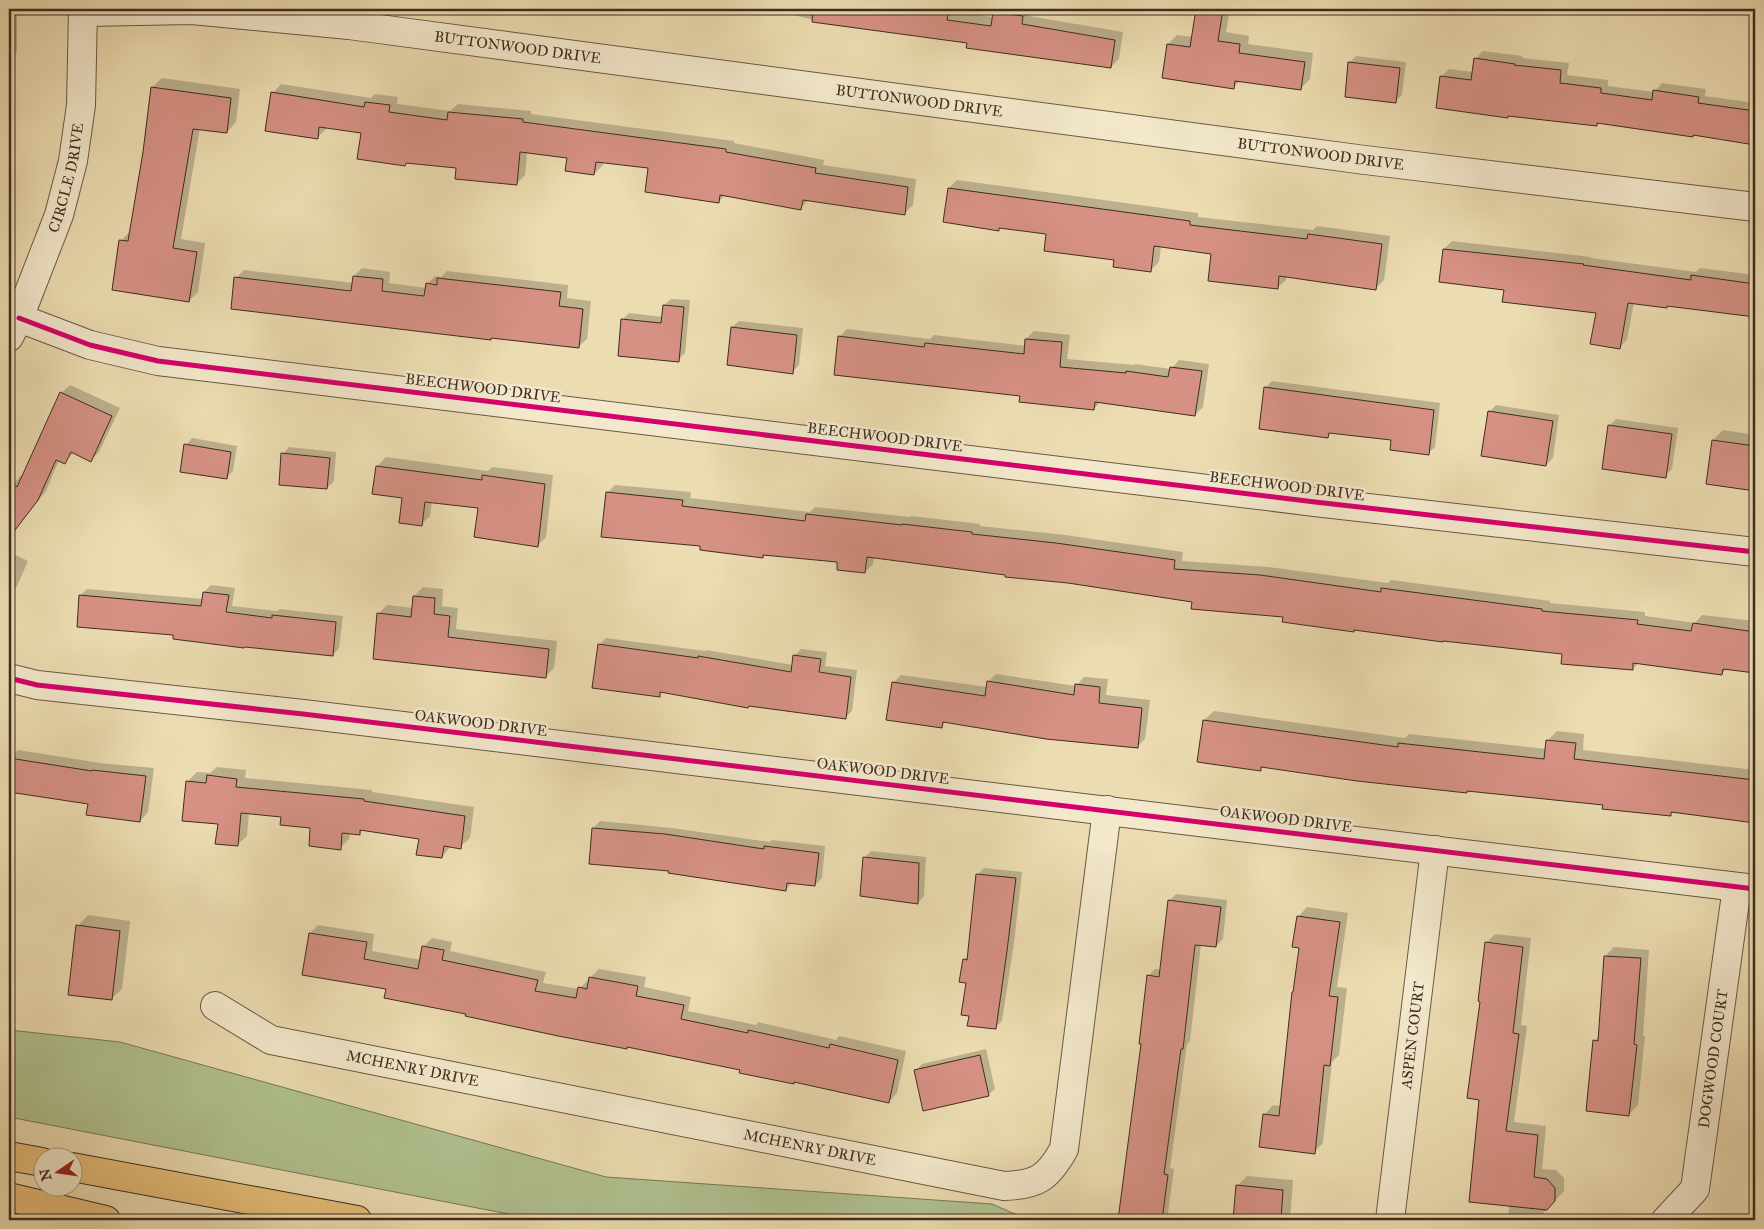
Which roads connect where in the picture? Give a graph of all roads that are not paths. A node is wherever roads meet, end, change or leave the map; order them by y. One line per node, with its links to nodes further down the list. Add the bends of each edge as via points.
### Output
1 (84, 10): 2 (street, BUTTONWOOD DRIVE, via 192,10 349,25 1355,159); 3 (street, CIRCLE DRIVE, via 81,105 73,160 59,216)
2 (1755, 207)
3 (14, 328): 4 (street, BEECHWOOD DRIVE, via 158,361 1315,502)
4 (1755, 552)
5 (9, 678): 6 (street, OAKWOOD DRIVE, via 37,685)
6 (1107, 810): 7 (street, OAKWOOD DRIVE); 9 (street, MCHENRY DRIVE, via 1064,1149 1055,1166 1041,1178 1023,1186 1004,1186 271,1040)
7 (1435, 850): 8 (street, OAKWOOD DRIVE); 16 (street, ASPEN COURT)
8 (1746, 888): 17 (street, DOGWOOD COURT, via 1696,1188)
9 (215, 1006)
10 (9, 1156): 11 (highway)
11 (32, 1160)
12 (82, 1169): 15 (highway)
13 (9, 1197): 14 (highway)
14 (106, 1220)
15 (357, 1220)
16 (1390, 1220)
17 (1666, 1220)

